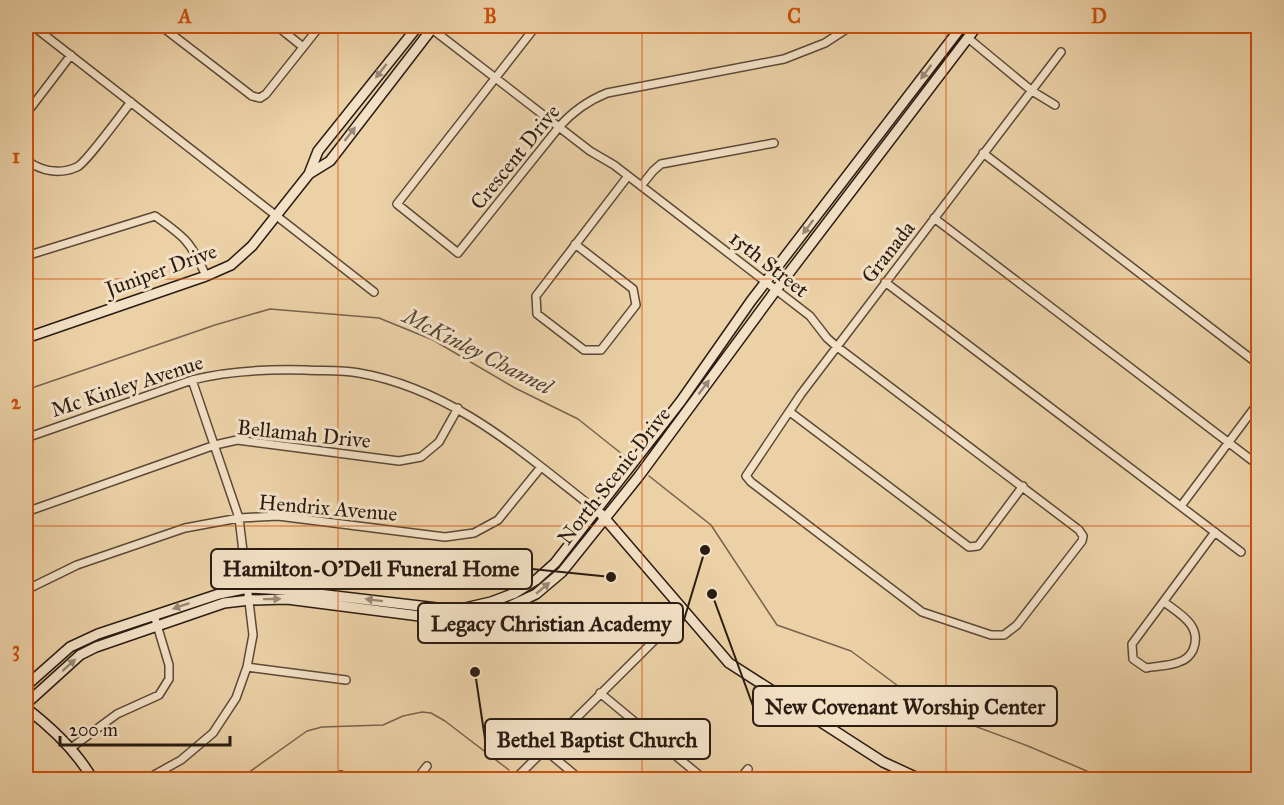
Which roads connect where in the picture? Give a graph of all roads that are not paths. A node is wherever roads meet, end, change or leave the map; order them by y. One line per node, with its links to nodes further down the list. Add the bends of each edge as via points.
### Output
1 (33, 26): 14 (street)
2 (161, 26): 12 (street, via 252,96 260,98)
3 (277, 26): 12 (street)
4 (320, 26): 12 (street)
5 (418, 26): 24 (main road, Juniper Drive, one-way to 24, via 318,151)
6 (536, 26): 15 (street)
7 (851, 26): 20 (street, Crescent Drive, via 825,43 784,59 608,93 584,104)
8 (960, 26): 11 (main road); 32 (main road, North Scenic Drive, one-way to 32)
9 (977, 26): 11 (main road, North Scenic Drive)
10 (432, 27): 15 (street, 15th Street); 24 (main road, Juniper Drive, one-way to 10, via 330,161)
11 (968, 38): 16 (street); 34 (main road, North Scenic Drive)
12 (303, 46)
13 (1061, 52): 16 (street, Granada)
14 (71, 55): 17 (street); 19 (street)
15 (496, 79): 20 (street, 15th Street); 20 (street, Crescent Drive, via 397,204 458,253)
16 (1032, 91): 18 (street); 22 (street, Granada)
17 (131, 102): 23 (street, via 80,166 56,172 35,167); 27 (street)
18 (1055, 105)
19 (26, 114)
20 (559, 127): 25 (street, 15th Street)
21 (774, 143): 26 (street, via 661,164)
22 (983, 153): 28 (street, Granada); 38 (street)
23 (26, 160)
24 (309, 174): 27 (main road, Juniper Drive)
25 (628, 176): 26 (street, 15th Street); 29 (street)
26 (641, 186): 32 (street, 15th Street)
27 (278, 215): 31 (main road, Juniper Drive, via 231,265); 35 (street)
28 (934, 218): 33 (street, Granada); 46 (street)
29 (575, 244): 29 (street, via 536,296 537,314 584,350 601,350 636,305 633,289)
30 (26, 256): 31 (street, via 155,216 195,250)
31 (206, 276): 36 (main road, Juniper Drive)
32 (766, 282): 34 (street, 15th Street); 40 (main road, North Scenic Drive)
33 (885, 282): 37 (street, Granada); 51 (street)
34 (776, 290): 37 (street, 15th Street, via 810,316); 42 (main road, North Scenic Drive, one-way to 34)
35 (374, 292)
36 (26, 338)
37 (836, 346): 44 (street, Granada); 50 (street, 15th Street)
38 (1258, 364)
39 (192, 380): 43 (street, Mc Kinley Avenue, via 218,373 358,373 416,388); 45 (street, Mc Kinley Avenue); 47 (street)
40 (681, 401): 42 (street); 52 (main road, North Scenic Drive)
41 (1258, 403): 46 (street)
42 (689, 407): 54 (main road, North Scenic Drive)
43 (458, 408): 47 (street, Bellamah Drive, via 439,442 421,457 399,461 237,440); 49 (street, Mc Kinley Avenue)
44 (790, 412): 50 (street, via 969,547 978,546); 57 (street, Granada, via 746,476 922,612 991,635 1004,635 1017,626)
45 (26, 438)
46 (1229, 442): 48 (street); 51 (street)
47 (215, 445): 53 (street, Bellamah Drive); 55 (street)
48 (1258, 465)
49 (540, 467): 52 (street, Mc Kinley Avenue); 55 (street, Hendrix Avenue, via 498,520 474,534 445,537 278,516)
50 (1023, 486): 57 (street, 15th Street)
51 (1181, 506): 56 (street)
52 (596, 510): 54 (main road); 63 (main road, North Scenic Drive, via 555,563 515,593 465,608)
53 (26, 512)
54 (605, 517): 63 (main road, North Scenic Drive, one-way to 54, via 443,619 476,617 506,608 536,594 562,572); 64 (main road)
55 (239, 518): 59 (street); 60 (street, Hendrix Avenue, via 185,528 77,565)
56 (1215, 532): 58 (street); 62 (street)
57 (1083, 536)
58 (1241, 552)
59 (248, 588): 61 (street); 63 (main road, North Scenic Drive, one-way to 59, via 295,591); 65 (main road, North Scenic Drive, one-way to 65)
60 (26, 592)
61 (250, 600): 63 (main road, North Scenic Drive, one-way to 63); 66 (main road, North Scenic Drive, via 224,603); 67 (street, via 252,635)
62 (1164, 602): 62 (street, via 1132,644 1133,659 1146,668 1178,663 1191,656 1196,642 1195,629)
63 (401, 608)
64 (684, 611): 70 (street); 85 (main road, via 729,663 882,762)
65 (154, 615): 66 (street); 69 (main road, North Scenic Drive, via 70,647)
66 (157, 626): 71 (main road, North Scenic Drive, one-way to 66, via 80,655); 74 (street, via 170,665 169,679 159,695 117,714)
67 (248, 667): 68 (street); 79 (street, via 236,698 213,733 181,760)
68 (346, 680)
69 (26, 686)
70 (600, 693): 73 (street); 75 (street)
71 (26, 706): 74 (main road)
72 (680, 726): 73 (street)
73 (663, 745): 83 (street)
74 (70, 748): 78 (main road)
75 (544, 749): 81 (street); 82 (street)
76 (427, 766): 80 (street)
77 (748, 769): 84 (street)
78 (93, 780)
79 (145, 780)
80 (416, 780)
81 (513, 780)
82 (581, 780)
83 (705, 780)
84 (739, 780)
85 (922, 780)

